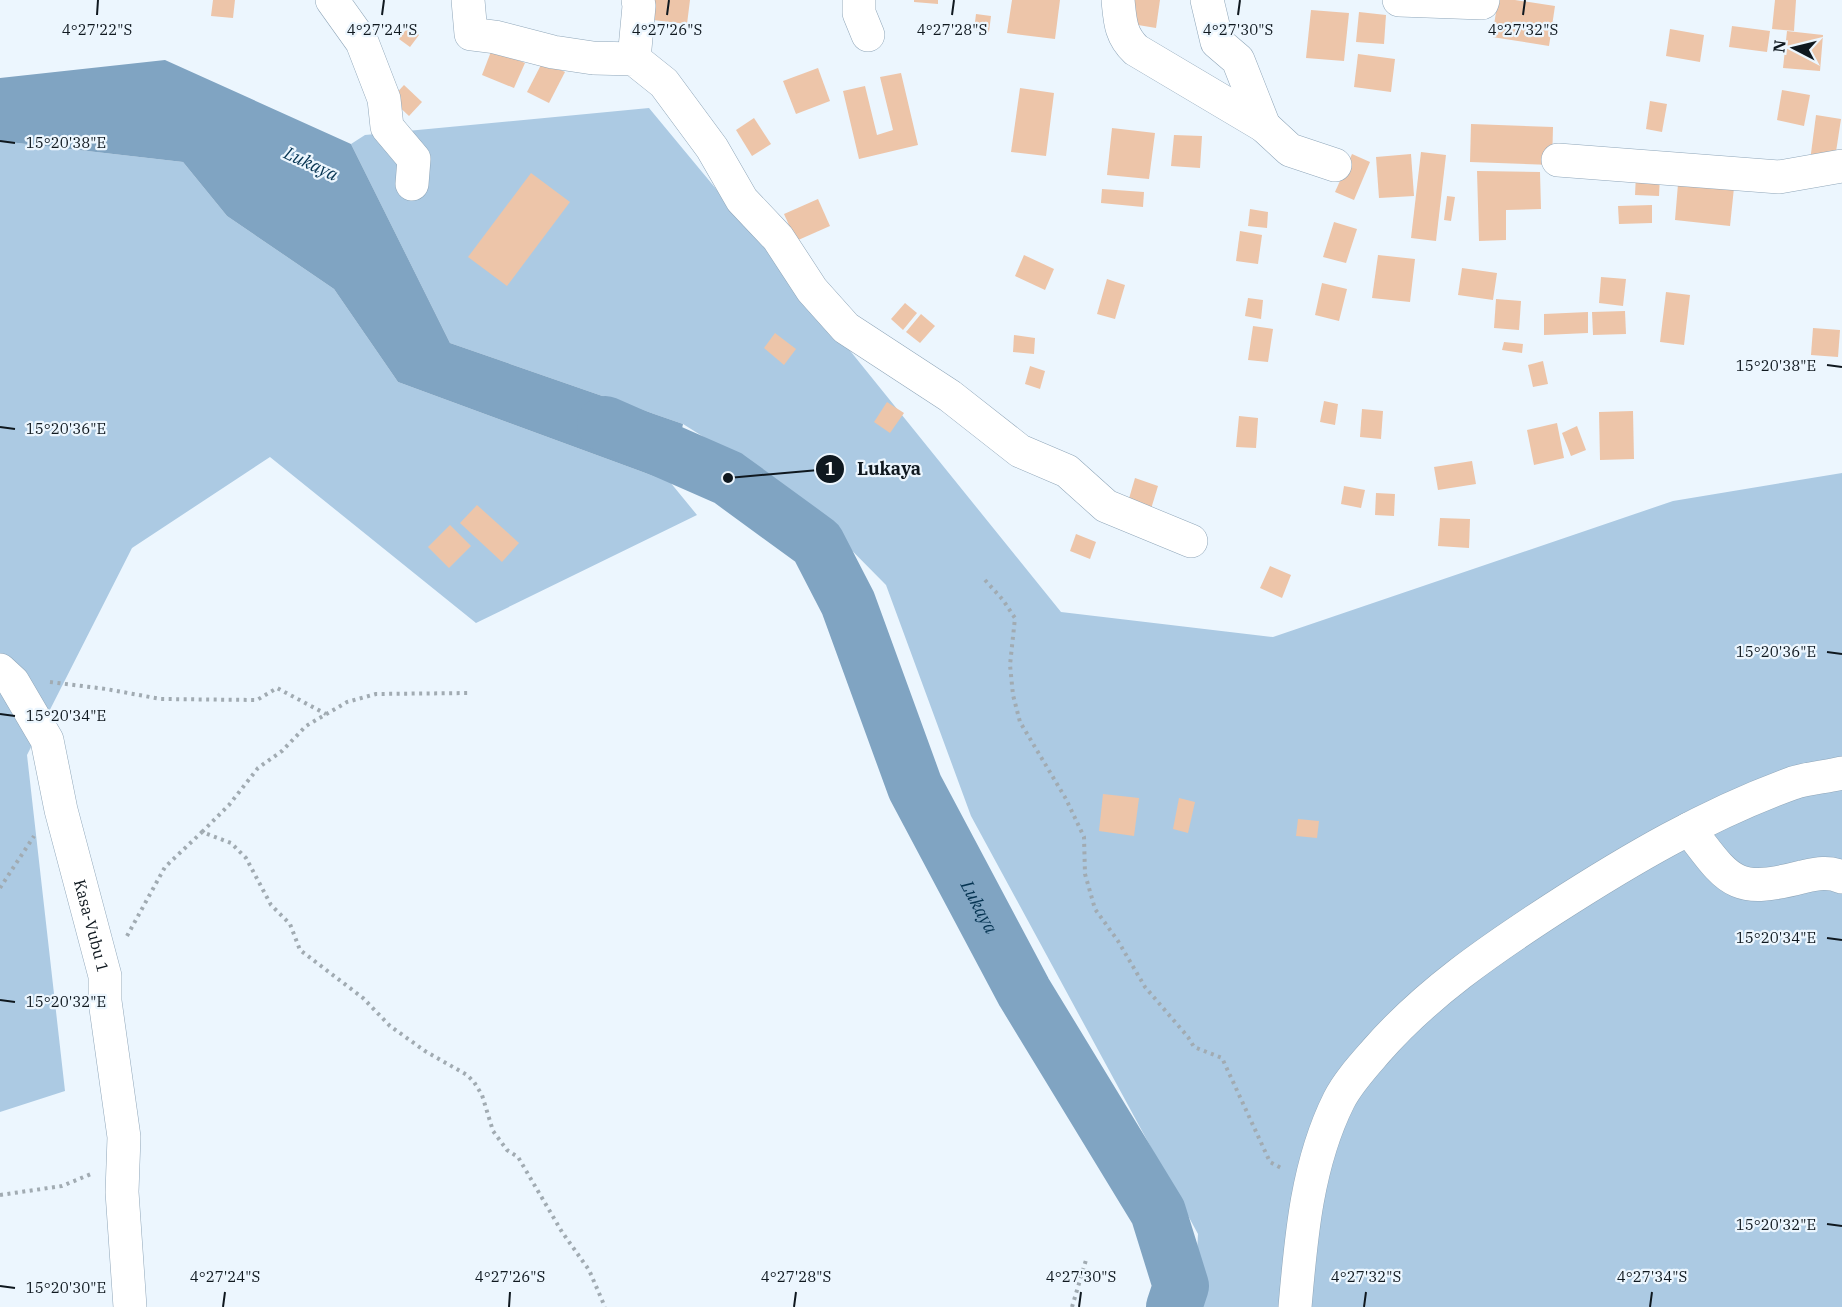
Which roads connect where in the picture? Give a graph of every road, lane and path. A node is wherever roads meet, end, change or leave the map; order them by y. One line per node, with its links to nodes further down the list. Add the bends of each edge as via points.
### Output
1 (332, 0): 15 (street, via 362,42 384,99 387,127 414,159)
2 (468, 0): 10 (street, via 471,34 593,58)
3 (638, 0): 10 (street)
4 (859, 0): 9 (street, via 859,14)
5 (1118, 0): 11 (street, via 1120,27 1126,41 1136,50)
6 (1207, 0): 11 (street, via 1217,42 1238,60)
7 (1399, 0): 8 (street)
8 (1483, 0)
9 (868, 35)
10 (634, 58): 16 (street, via 664,83 712,147 742,200 778,238 812,290 846,328 950,396 1020,451 1067,471 1106,506)
11 (1264, 126): 13 (street, via 1290,150)
12 (1558, 160): 14 (street, via 1779,177)
13 (1335, 165)
14 (1842, 166)
15 (412, 184)
16 (1191, 541)
17 (985, 580): 27 (path, via 1015,618 1010,665 1016,709 1084,837 1085,874 1095,909 1146,987 1194,1047 1222,1058 1270,1162)
18 (6, 676): 20 (path, via 161,699 257,700 277,688); 25 (street, Kasa-Vubu 1, via 47,741)
19 (470, 693): 20 (path, via 369,695)
20 (326, 714): 23 (path, via 306,726 282,751 258,768)
21 (1842, 773): 22 (street, via 1796,783)
22 (1689, 829): 24 (street, via 1723,873 1742,884 1761,885 1820,873); 27 (street, via 1624,864 1501,943 1415,1010 1363,1066 1340,1098 1323,1137)
23 (202, 832): 25 (path, via 165,867); 31 (path, via 231,843 246,858 271,905 290,924 300,950 363,998 390,1026 474,1082 493,1131 507,1150 518,1157 589,1270)
24 (1842, 877)
25 (105, 976): 26 (street, Kasa-Vubu 1)
26 (124, 1137): 28 (path, via 120,1162 62,1186); 30 (street, Kasa-Vubu 1, via 122,1192)
27 (1312, 1181): 33 (street, via 1302,1232)
28 (0, 1194)
29 (1086, 1260): 32 (path)
30 (130, 1307)
31 (605, 1307)
32 (1072, 1307)
33 (1295, 1307)

